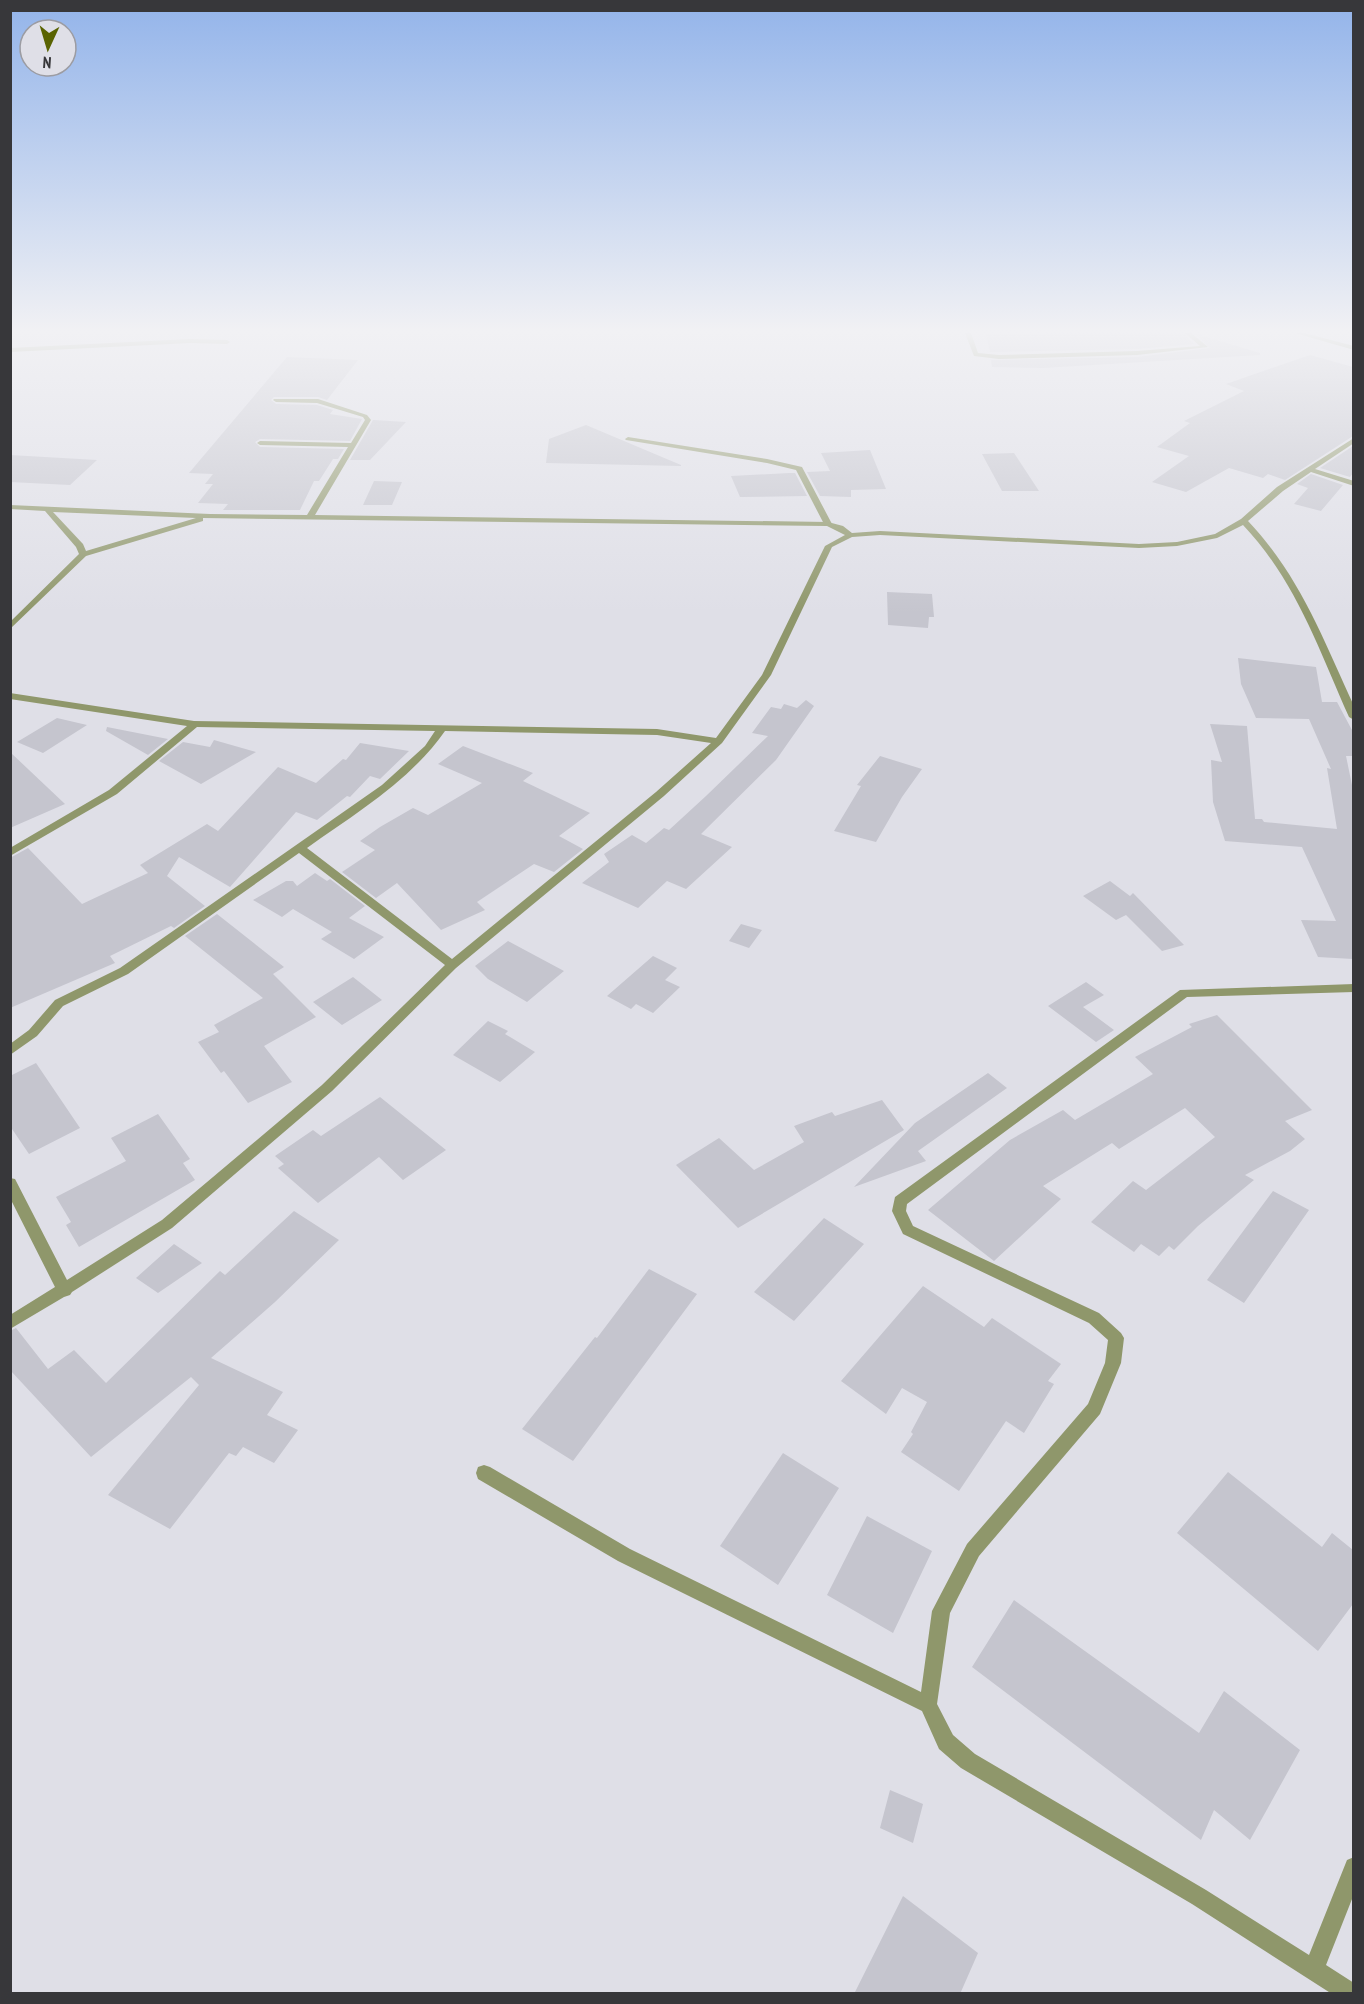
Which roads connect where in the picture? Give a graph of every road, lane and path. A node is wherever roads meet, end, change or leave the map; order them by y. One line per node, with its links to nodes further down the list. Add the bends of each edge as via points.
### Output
1 (364, 427): 5 (street)
2 (628, 439): 13 (street, via 799,469)
3 (1353, 440): 6 (street)
4 (260, 443): 5 (street)
5 (352, 445): 11 (street)
6 (1309, 469): 7 (street); 12 (street)
7 (1353, 484)
8 (10, 507): 9 (street)
9 (47, 509): 10 (street); 15 (street)
10 (210, 516): 11 (street); 15 (street)
11 (310, 518): 13 (street)
12 (1244, 521): 14 (street, via 1217,536 1139,546 998,537); 18 (street, via 1266,541 1308,608)
13 (828, 524): 14 (street)
14 (850, 535): 21 (street, via 828,546 766,675)
15 (83, 554): 16 (street)
16 (10, 627)
17 (10, 696): 19 (street)
18 (1353, 717)
19 (195, 724): 20 (street); 23 (street, via 113,792)
20 (442, 728): 21 (street, via 657,732); 22 (street, via 428,748 386,787)
21 (718, 741): 24 (street, via 660,794)
22 (300, 848): 24 (street); 26 (street, via 124,971 59,1003 33,1033)
23 (10, 853)
24 (452, 965): 28 (street, via 327,1088 185,1209)
25 (1353, 988): 31 (street, via 1184,993 900,1201 899,1211 908,1230 1094,1318 1116,1338 1113,1363 1094,1409 973,1550 940,1611)
26 (10, 1051)
27 (10, 1183): 28 (street)
28 (65, 1291): 29 (street)
29 (10, 1323)
30 (484, 1473): 31 (street, via 624,1555)
31 (928, 1706): 33 (street, via 946,1742 968,1761)
32 (1353, 1867): 33 (street)
33 (1314, 1969): 34 (street)
34 (1352, 1994)

